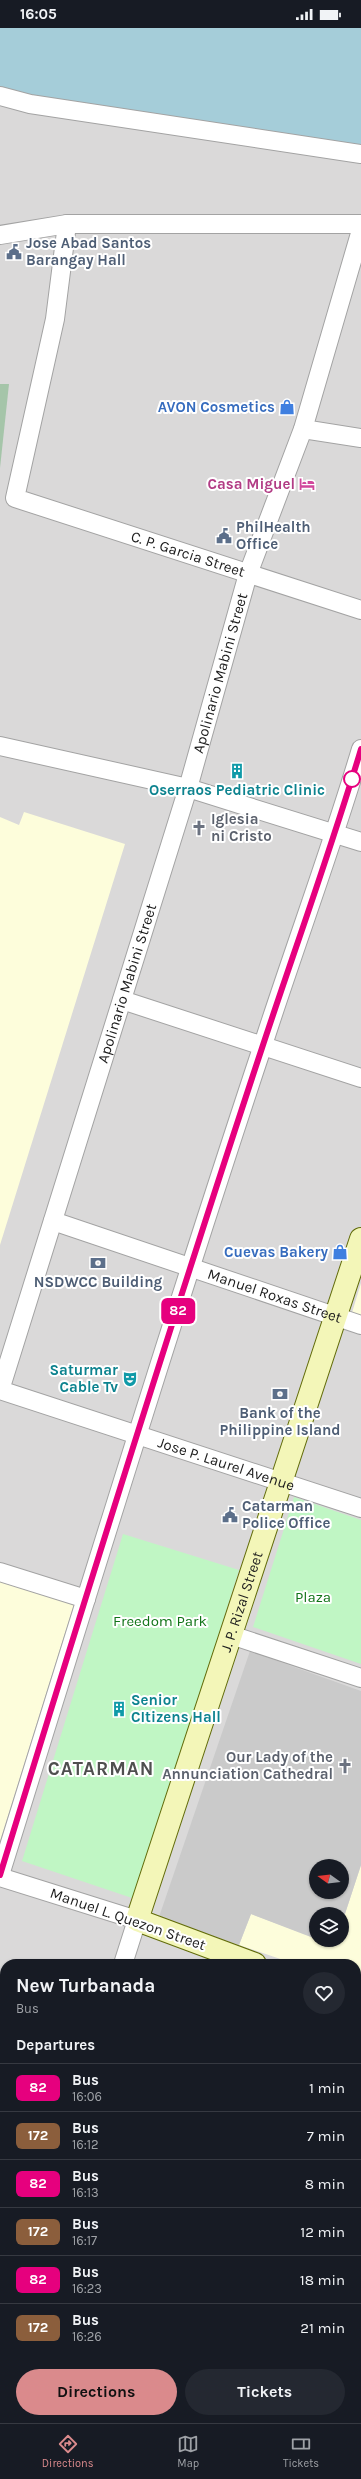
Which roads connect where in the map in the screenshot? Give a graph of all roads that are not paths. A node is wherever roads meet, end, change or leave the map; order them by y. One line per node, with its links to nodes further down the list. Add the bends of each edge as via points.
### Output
1 (0, 96): 2 (street, via 38,105)
2 (361, 154)
3 (67, 224): 4 (street); 6 (street); 9 (street, C. P. Garcia Street, via 55,319 15,498)
4 (361, 224)
5 (361, 230): 7 (street, Apolinario Mabini Street)
6 (0, 234)
7 (303, 429): 8 (street); 9 (street, Apolinario Mabini Street)
8 (361, 438)
9 (248, 574): 10 (street, C. P. Garcia Street); 13 (street, Apolinario Mabini Street)
10 (361, 610)
11 (0, 746): 13 (street)
12 (361, 749): 14 (street)
13 (188, 788): 14 (street); 16 (street, Apolinario Mabini Street)
14 (336, 834): 15 (street); 17 (street)
15 (361, 842)
16 (122, 1000): 17 (street); 19 (street, Apolinario Mabini Street)
17 (262, 1046): 18 (street); 21 (street)
18 (361, 1078)
19 (53, 1221): 21 (street, Manuel Roxas Street); 24 (street, Apolinario Mabini Street)
20 (361, 1239): 22 (main road, J. P. Rizal Street)
21 (192, 1268): 22 (street, Manuel Roxas Street); 25 (street)
22 (336, 1316): 23 (street, Manuel Roxas Street); 26 (main road, J. P. Rizal Street)
23 (361, 1325)
24 (0, 1390): 25 (street, Jose P. Laurel Avenue)
25 (137, 1435): 26 (street, Jose P. Laurel Avenue); 29 (street)
26 (281, 1482): 27 (street, Jose P. Laurel Avenue); 30 (main road, J. P. Rizal Street)
27 (361, 1508)
28 (0, 1572): 29 (street)
29 (86, 1599): 32 (street)
30 (231, 1635): 31 (street); 33 (main road, J. P. Rizal Street)
31 (361, 1678)
32 (0, 1876): 33 (street, Manuel L. Quezon Street)
33 (137, 1920): 34 (street, J. P. Rizal Street); 35 (main road, Manuel L. Quezon Street)
34 (125, 1959)
35 (242, 1959)

